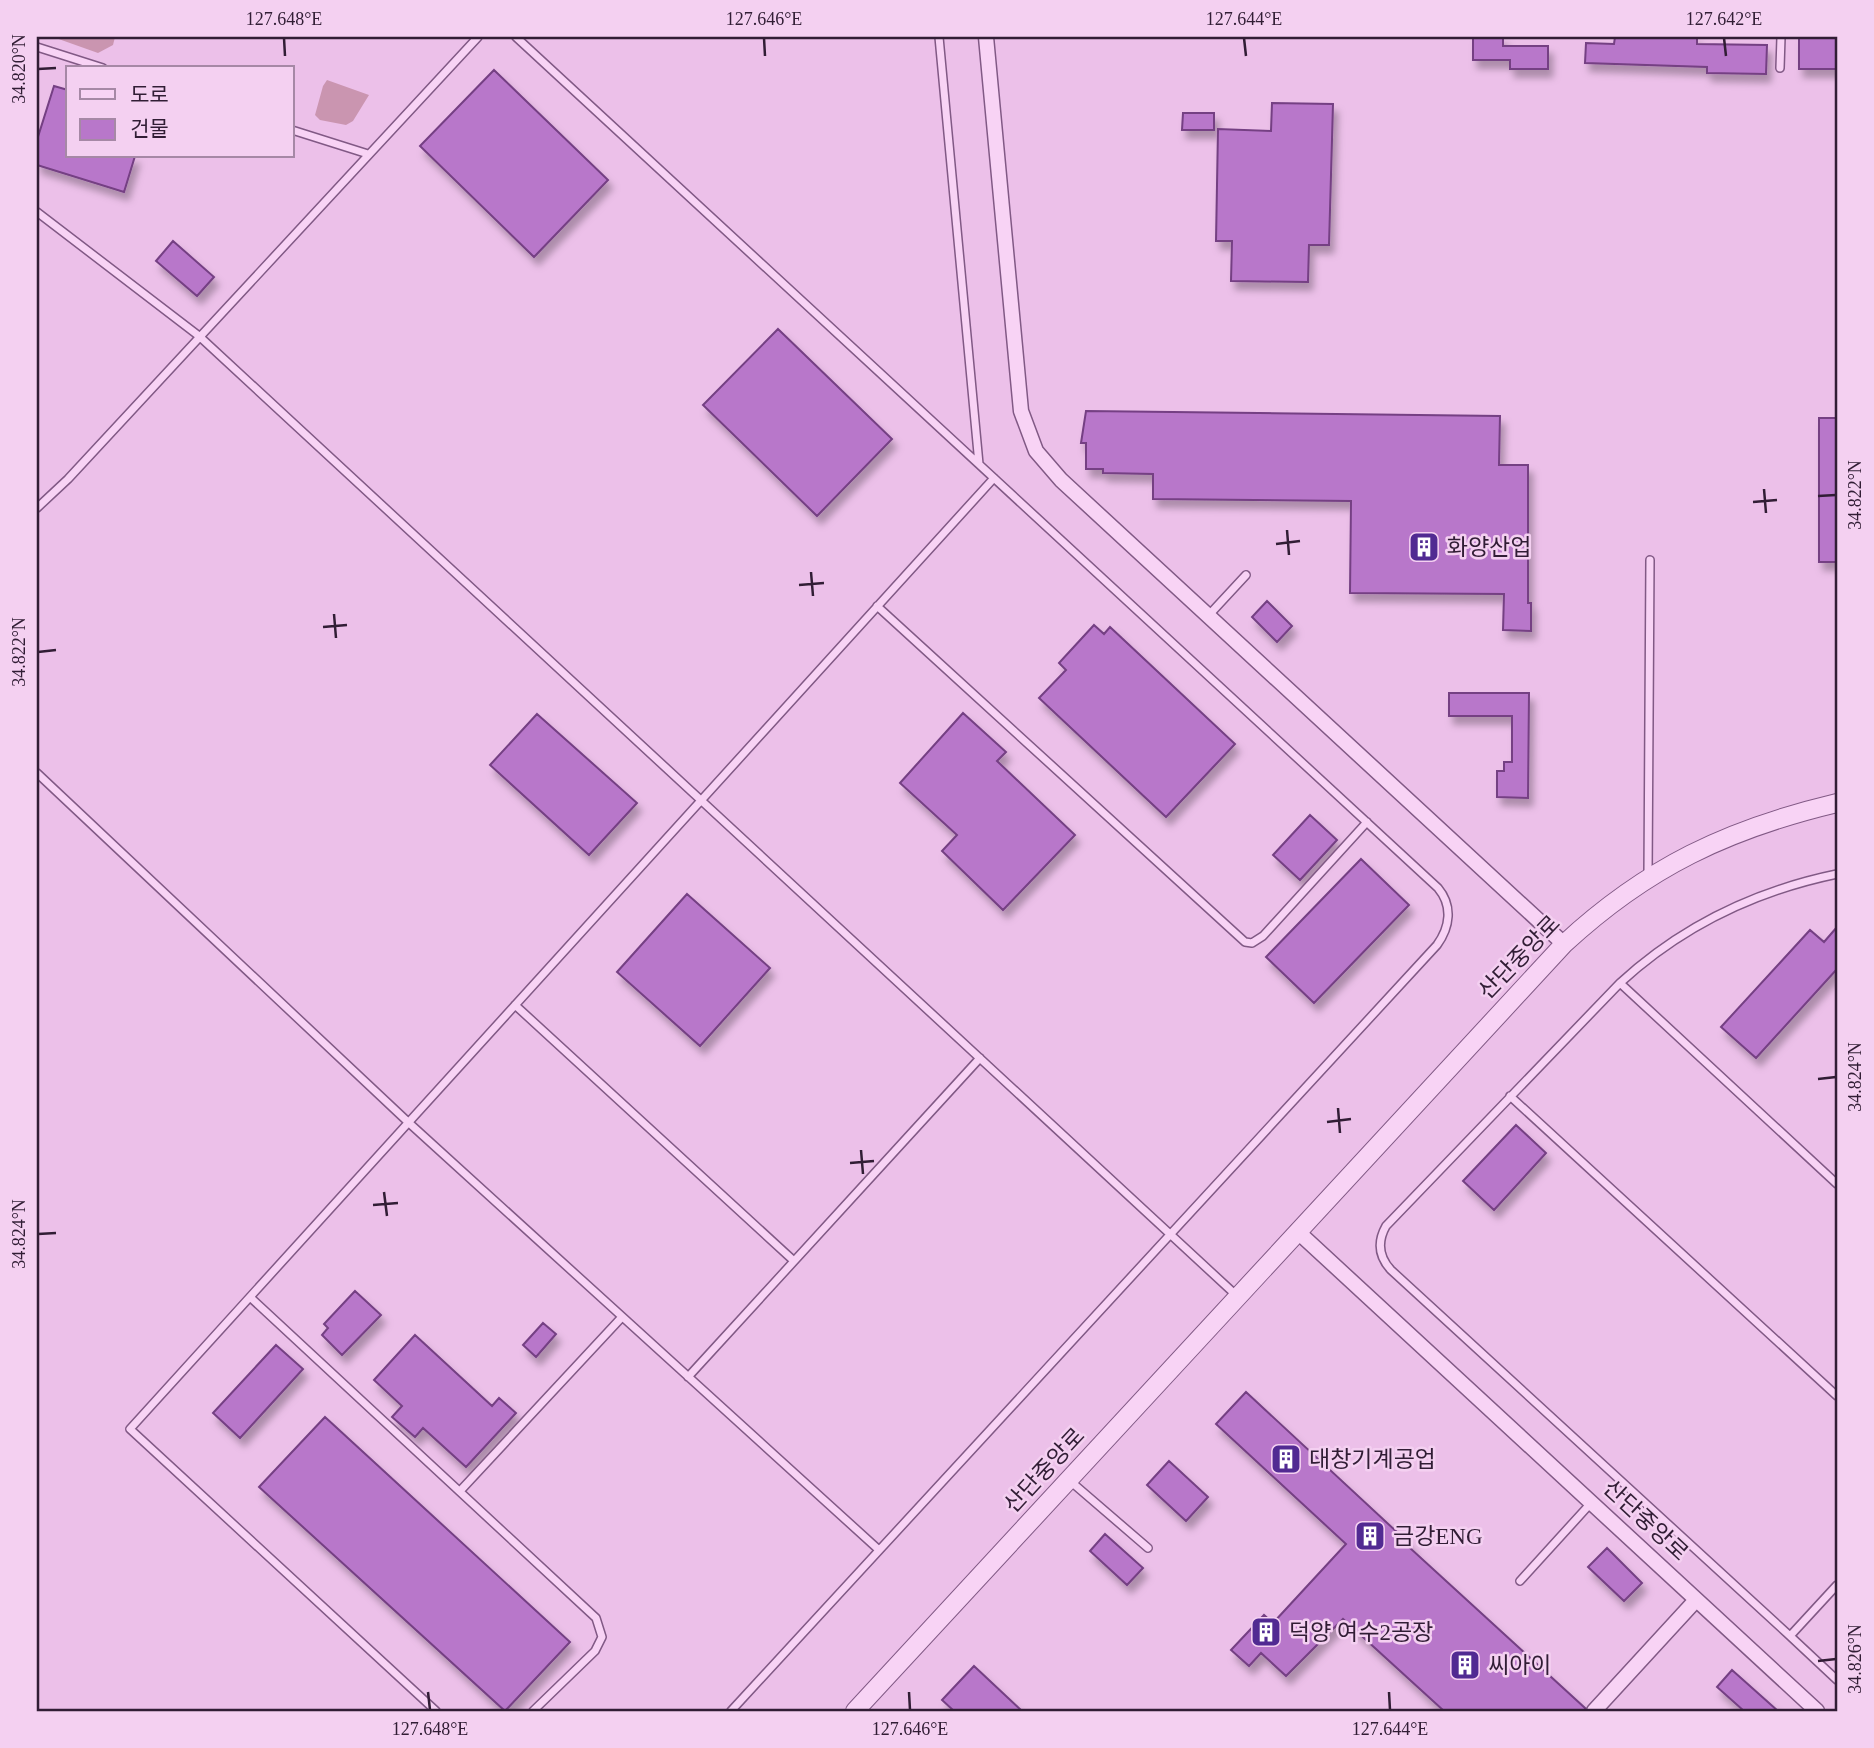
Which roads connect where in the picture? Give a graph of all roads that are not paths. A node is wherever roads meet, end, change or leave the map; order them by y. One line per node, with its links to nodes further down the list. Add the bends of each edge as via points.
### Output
1 (478, 37): 10 (lane)
2 (516, 37): 13 (lane)
3 (939, 37): 13 (lane)
4 (986, 37): 19 (street, via 1024,426 1036,451 1061,480)
5 (1781, 37): 8 (lane)
6 (37, 47): 7 (lane)
7 (97, 66)
8 (1780, 68)
9 (294, 131): 10 (lane)
10 (368, 154): 12 (lane)
11 (37, 212): 12 (lane)
12 (199, 336): 15 (lane); 21 (lane)
13 (979, 464): 14 (lane)
14 (994, 478): 18 (lane); 23 (lane)
15 (37, 508)
16 (1650, 560): 25 (lane)
17 (1246, 575): 19 (lane)
18 (877, 606): 21 (lane); 23 (lane, via 1245,942 1263,936)
19 (1208, 616): 26 (street)
20 (37, 773): 31 (lane)
21 (701, 800): 28 (lane); 29 (lane)
22 (1837, 803): 25 (street, 산단중앙로, via 1730,835)
23 (1367, 822): 34 (lane, via 1441,892 1449,910 1445,932)
24 (1837, 874): 27 (lane, via 1788,885 1731,908 1668,942)
25 (1648, 877): 26 (street, 산단중앙로)
26 (1564, 944): 33 (street, 산단중앙로)
27 (1619, 983): 30 (lane); 32 (lane)
28 (515, 1005): 31 (lane); 35 (lane)
29 (980, 1058): 34 (lane); 35 (lane)
30 (1510, 1097): 40 (lane); 49 (lane, via 1385,1226 1380,1244 1383,1260)
31 (408, 1122): 37 (lane); 38 (lane)
32 (1837, 1184)
33 (1297, 1231): 36 (street, 산단중앙로); 43 (street, 산단중앙로)
34 (1170, 1234): 36 (lane); 45 (lane)
35 (793, 1261): 39 (lane)
36 (1237, 1296): 41 (street, 산단중앙로)
37 (250, 1297): 42 (lane); 51 (lane, via 130,1429)
38 (622, 1317): 39 (lane); 42 (lane)
39 (688, 1377): 45 (lane)
40 (1837, 1396)
41 (1069, 1479): 44 (lane); 54 (street, 산단중앙로)
42 (460, 1491): 52 (lane, via 600,1624 602,1637 595,1651)
43 (1591, 1503): 46 (lane); 48 (street, 산단중앙로)
44 (1148, 1548)
45 (879, 1550): 53 (lane)
46 (1520, 1581)
47 (1837, 1585): 49 (lane)
48 (1696, 1600): 55 (street); 56 (street, 산단중앙로)
49 (1790, 1636): 50 (lane)
50 (1837, 1680)
51 (436, 1711)
52 (533, 1711)
53 (731, 1711)
54 (855, 1711)
55 (1594, 1711)
56 (1817, 1711)

